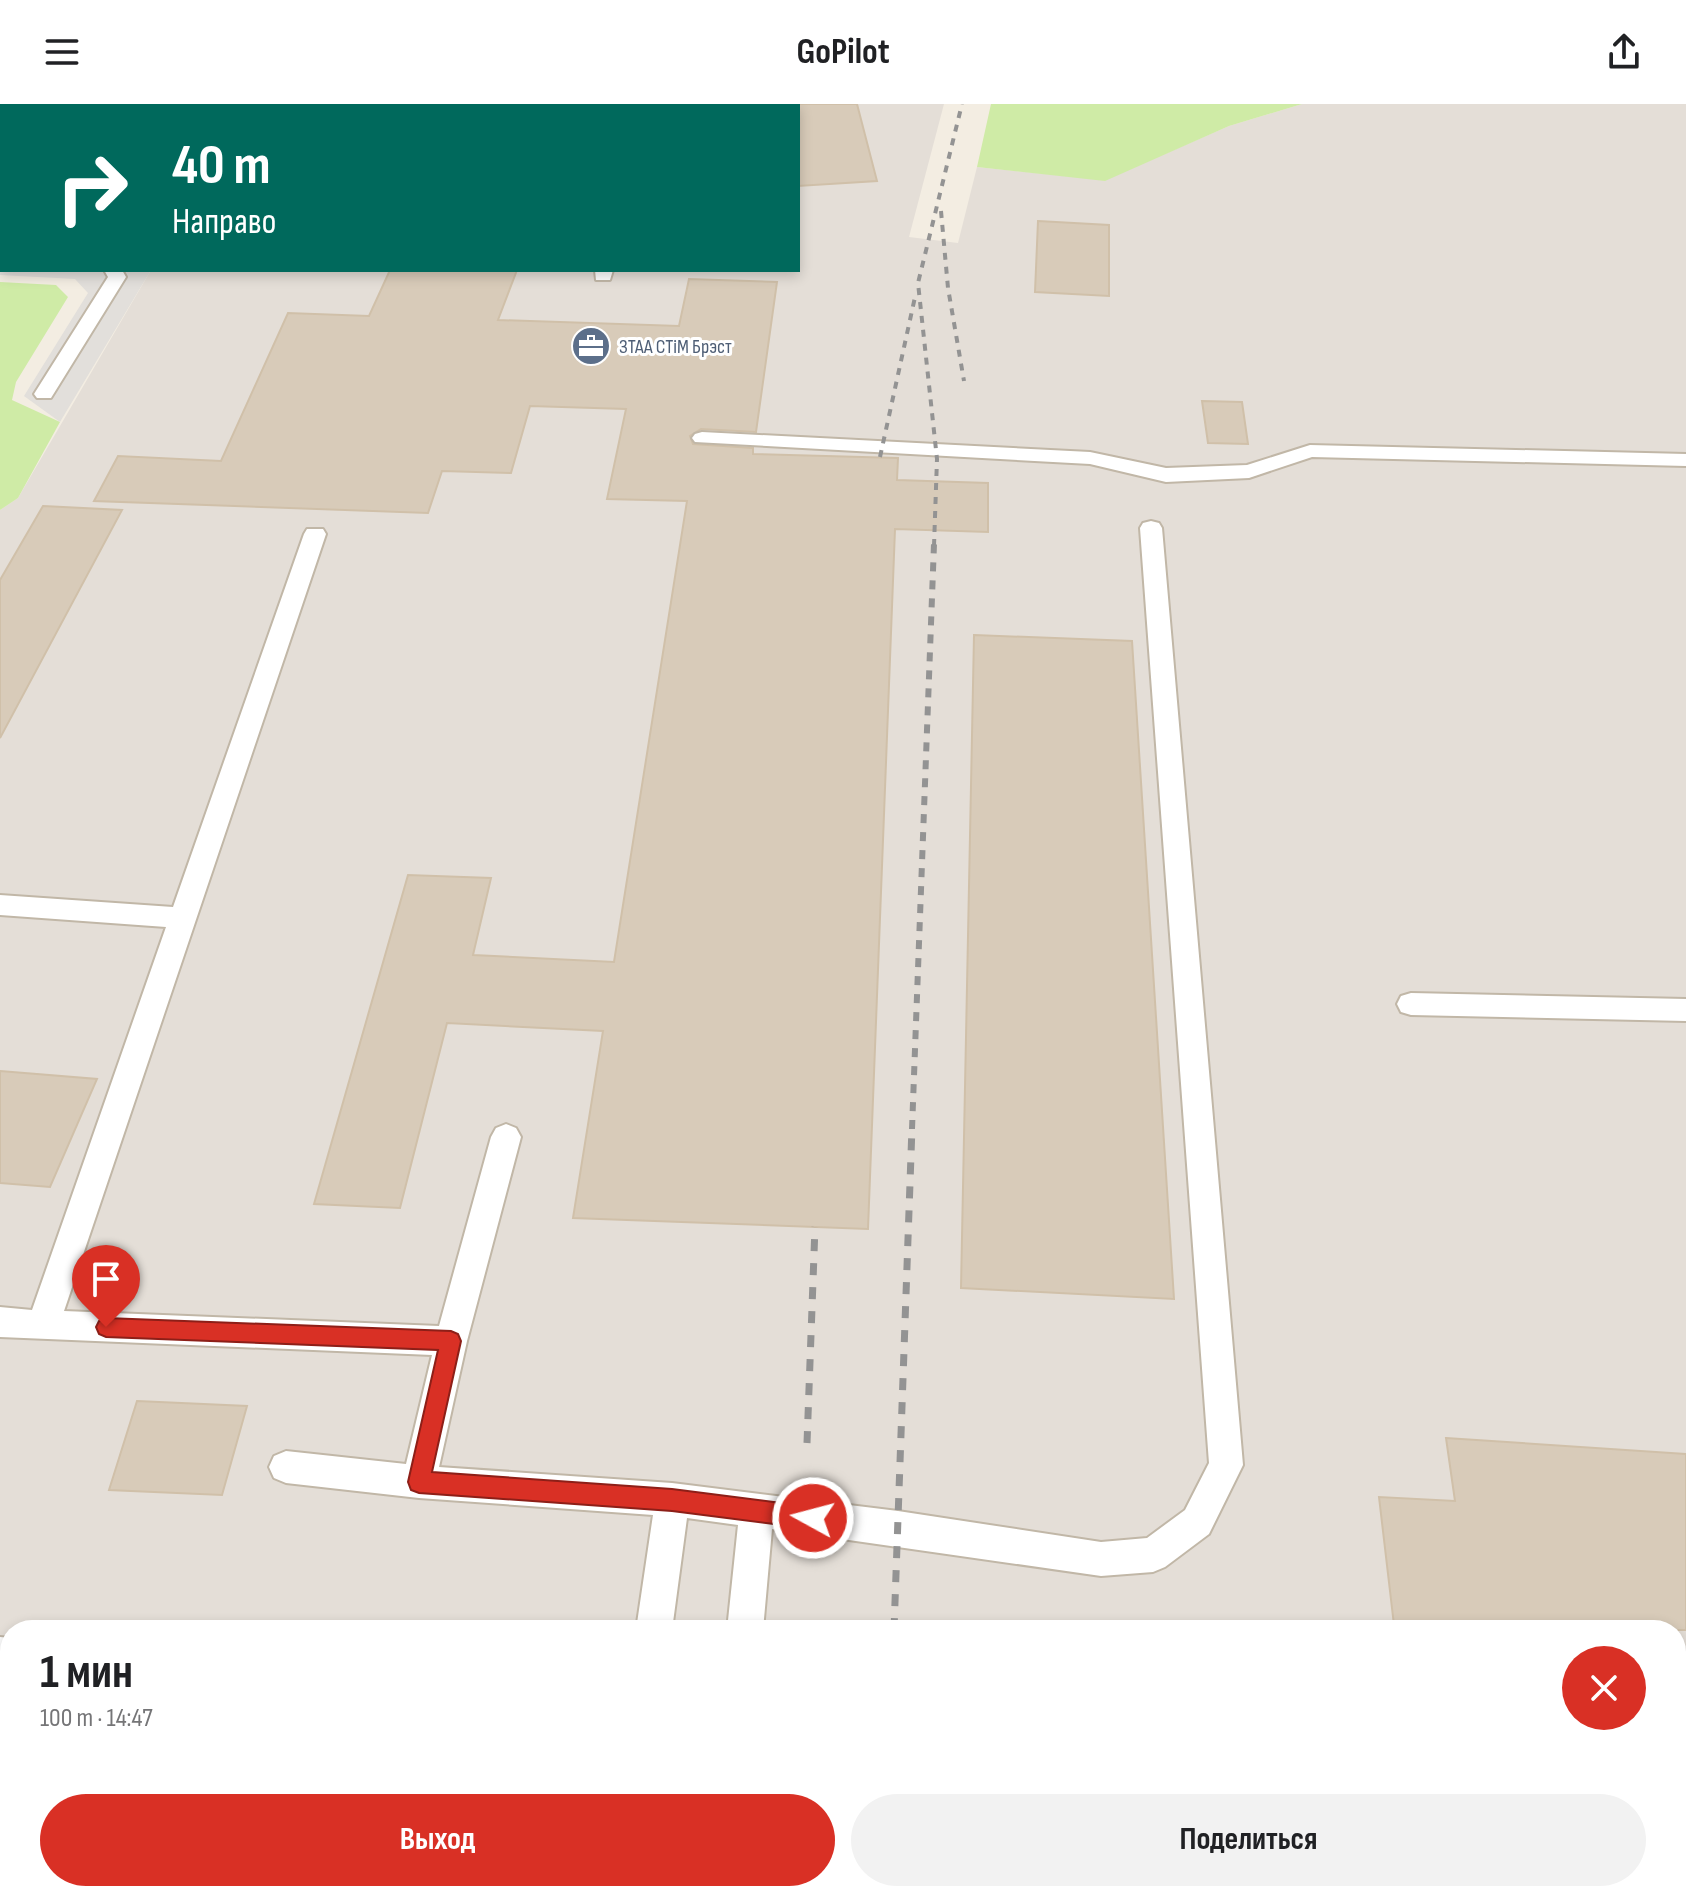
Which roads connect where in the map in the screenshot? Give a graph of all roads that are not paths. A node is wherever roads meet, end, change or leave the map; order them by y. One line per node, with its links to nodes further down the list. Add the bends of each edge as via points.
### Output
1 (114, 272): 2 (lane, via 117,277)
2 (44, 394)
3 (702, 438): 4 (lane, via 1090,458 1166,475 1249,471 1310,451)
4 (1686, 460)
5 (1151, 528): 18 (lane, via 1226,1465 1197,1522 1153,1555 1101,1559)
6 (315, 534): 8 (lane)
7 (0, 905): 8 (lane)
8 (183, 918): 13 (lane)
9 (1411, 1004): 10 (lane)
10 (1686, 1010)
11 (506, 1137): 14 (lane)
12 (0, 1322): 13 (lane)
13 (43, 1325): 14 (lane)
14 (451, 1341): 16 (lane)
15 (286, 1467): 16 (lane)
16 (419, 1482): 17 (lane)
17 (672, 1500): 18 (lane); 19 (lane)
18 (757, 1511): 20 (lane)
19 (655, 1620)
20 (746, 1620)

